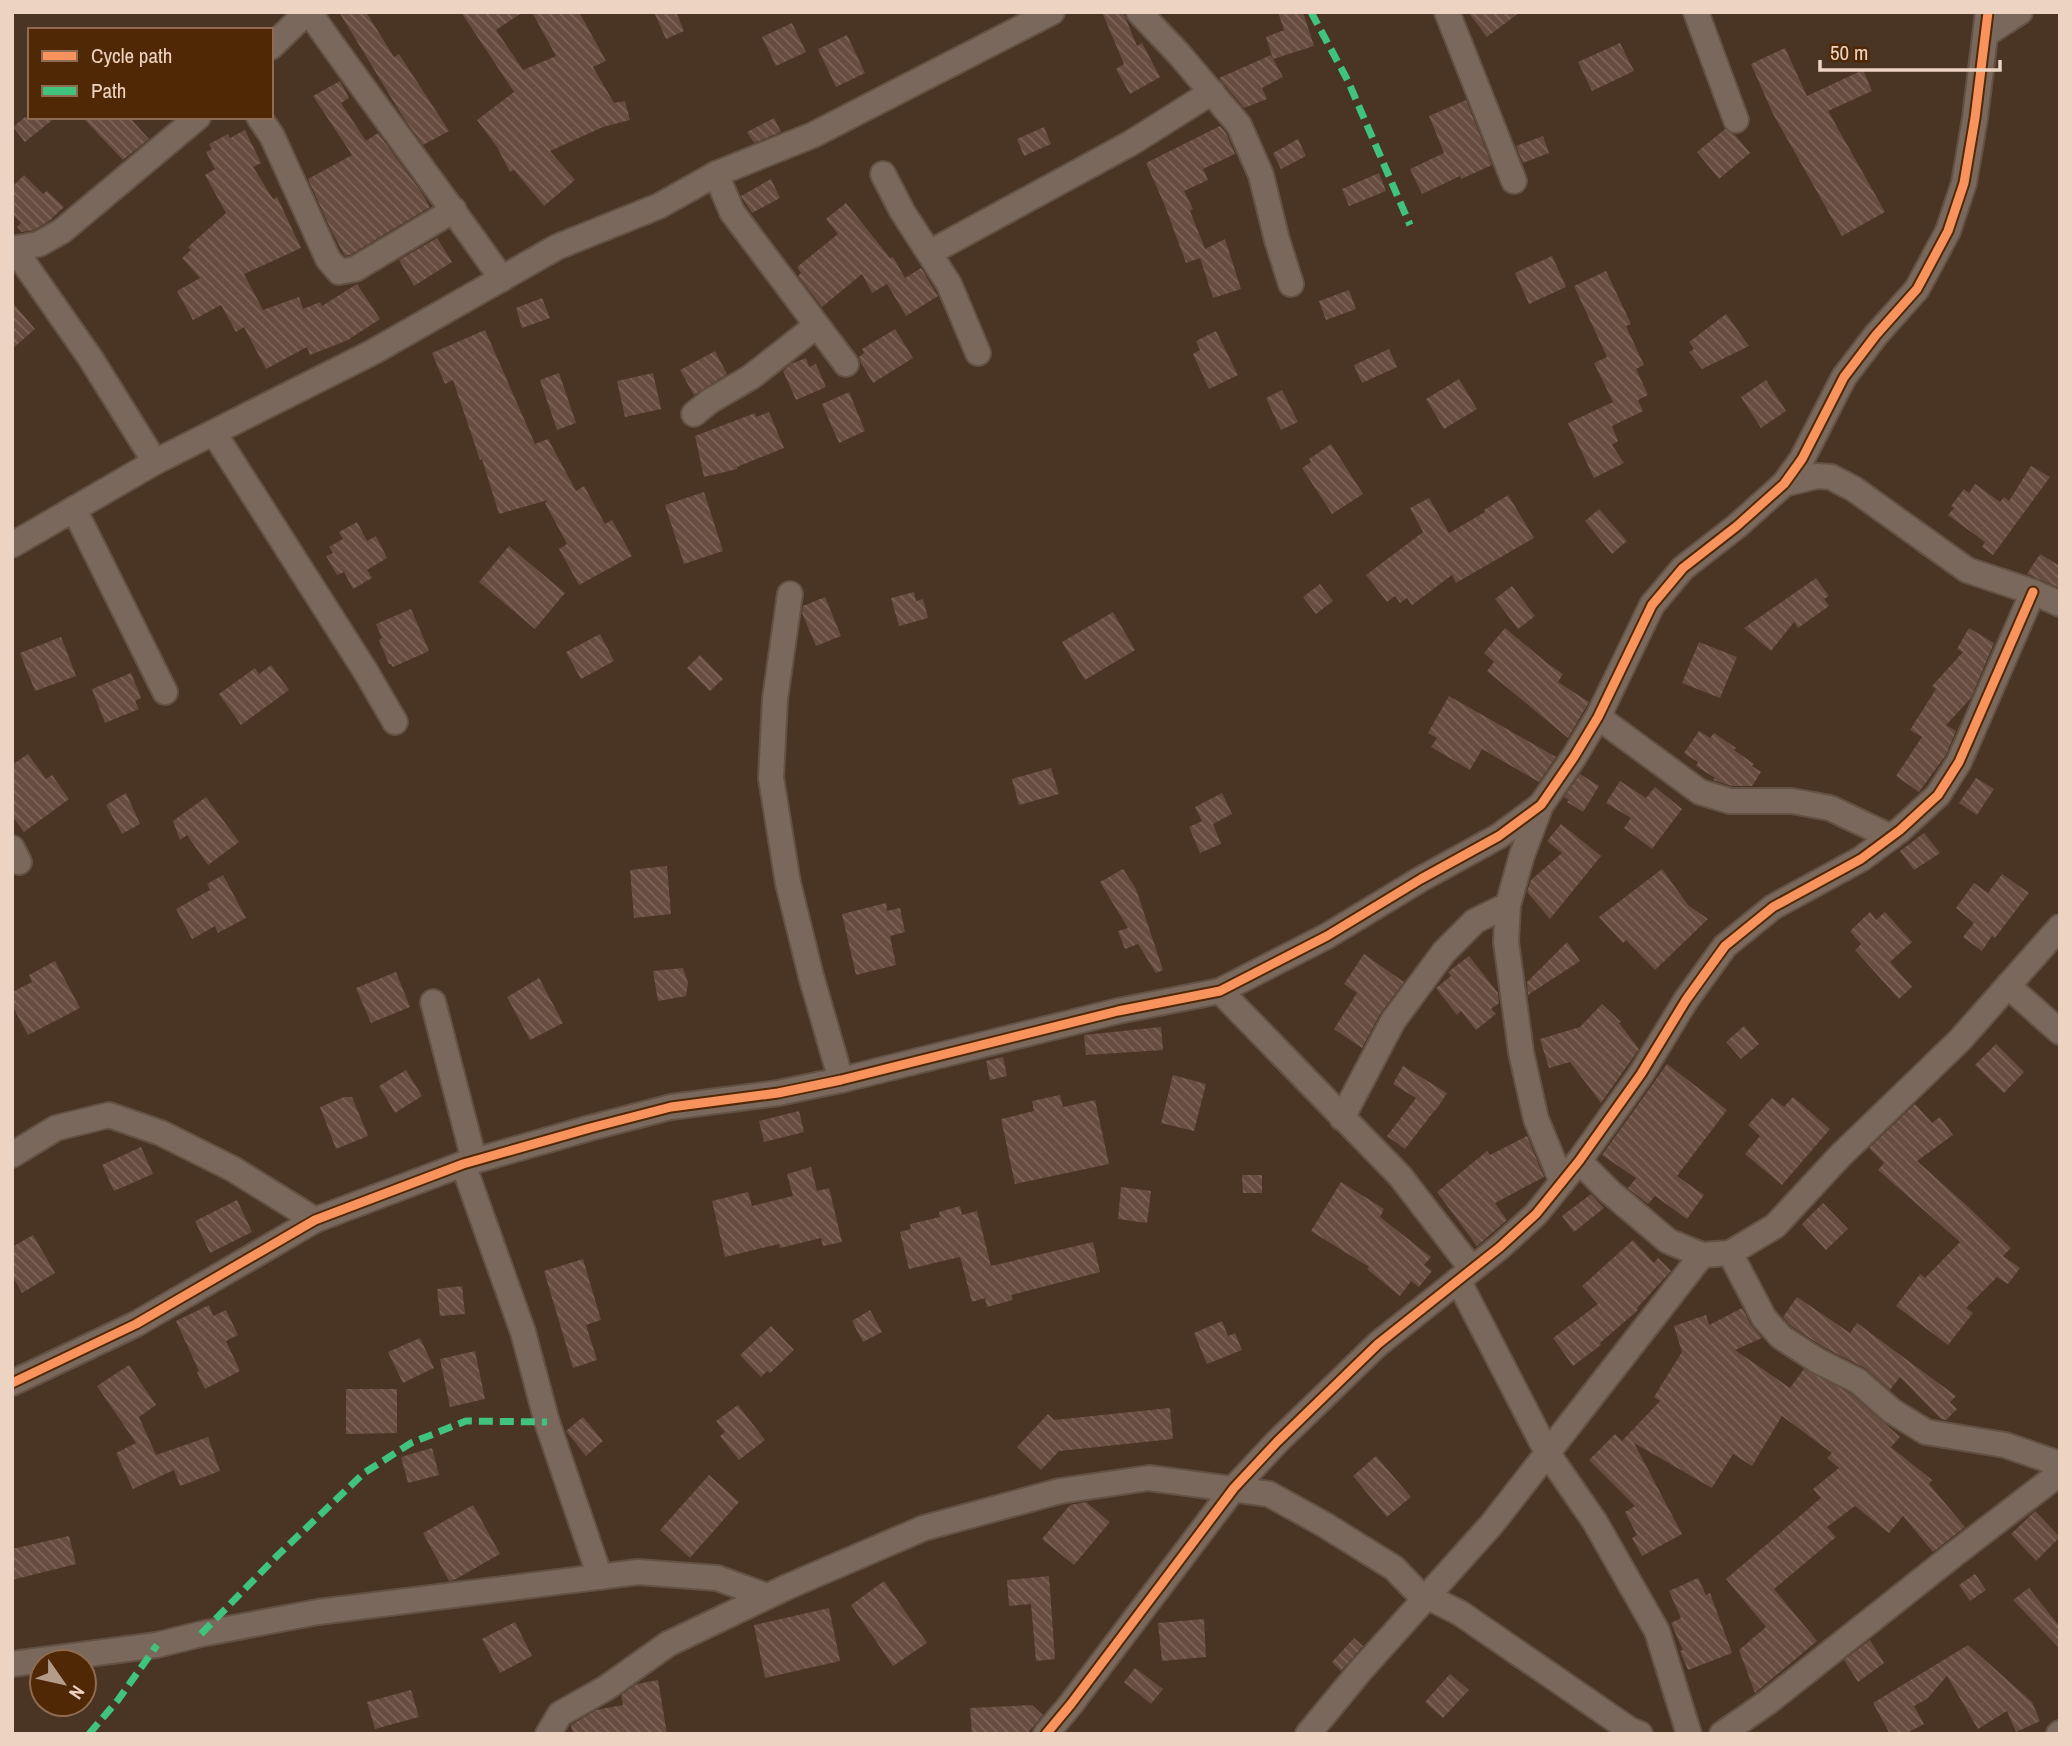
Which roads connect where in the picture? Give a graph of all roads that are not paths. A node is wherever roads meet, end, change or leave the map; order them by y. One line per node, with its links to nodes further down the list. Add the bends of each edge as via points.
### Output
1 (308, 12): 8 (street); 16 (street)
2 (1052, 12): 13 (street, via 813,135)
3 (1139, 12): 9 (street)
4 (1447, 12): 15 (street)
5 (1696, 12): 12 (street)
6 (2020, 12): 7 (street)
7 (1987, 23): 27 (street, via 1964,183 1948,231 1917,289 1844,377)
8 (273, 45)
9 (1212, 92): 18 (street, via 1131,143); 20 (street, via 1239,125 1261,175)
10 (196, 119): 17 (street, via 62,232)
11 (260, 119): 16 (street, via 328,259 339,272 355,269)
12 (1735, 120)
13 (716, 174): 19 (street, via 659,206 557,247); 21 (street, via 732,212)
14 (883, 174): 18 (street)
15 (1514, 181)
16 (454, 210): 19 (street)
17 (14, 250): 26 (street)
18 (929, 253): 22 (street, via 949,284)
19 (502, 279): 25 (street, via 373,352)
20 (1291, 284)
21 (816, 326): 23 (street); 24 (street)
22 (978, 353)
23 (846, 364)
24 (694, 414)
25 (214, 433): 26 (street); 35 (street)
26 (155, 461): 28 (street)
27 (1784, 484): 30 (street, via 1831,477 1967,570); 34 (street, via 1683,568 1652,605)
28 (74, 509): 29 (street); 33 (street)
29 (12, 545)
30 (2033, 592): 32 (street); 37 (street, via 1959,762 1938,796)
31 (790, 593): 44 (street, via 775,699 771,778 788,883)
32 (2060, 604)
33 (165, 692)
34 (1598, 717): 36 (street); 37 (street, via 1700,792 1730,801 1792,801 1830,808)
35 (395, 722)
36 (1541, 804): 38 (street); 41 (street, via 1499,836)
37 (1891, 837): 47 (street, via 1861,859 1773,907 1725,946)
38 (1508, 905): 45 (street, via 1475,921 1444,952 1393,1021); 49 (street, via 1507,942 1521,1052 1536,1119)
39 (2060, 927): 40 (street)
40 (2008, 986): 43 (street); 51 (street, via 1961,1040 1840,1156 1775,1227)
41 (1220, 991): 44 (street, via 1118,1011); 45 (street)
42 (433, 1002): 48 (street)
43 (2060, 1032)
44 (841, 1080): 48 (street, via 671,1107)
45 (1342, 1118): 53 (street, via 1400,1176)
46 (12, 1155): 50 (street, via 56,1128 109,1115 161,1133 233,1169)
47 (1579, 1161): 49 (street); 52 (street, via 1668,1241)
48 (469, 1162): 50 (street); 59 (street, via 547,1422)
49 (1562, 1182): 53 (street, via 1536,1214)
50 (315, 1220): 54 (street, via 136,1324)
51 (1730, 1253): 52 (street); 56 (street, via 1764,1318 1781,1337 1858,1381 1892,1411 1926,1432 2005,1445)
52 (1702, 1255): 55 (street)
53 (1465, 1274): 55 (street); 58 (street, via 1378,1344)
54 (12, 1383)
55 (1548, 1454): 61 (street); 68 (street, via 1595,1522 1657,1631)
56 (2060, 1464)
57 (2060, 1473): 63 (street)
58 (1234, 1488): 60 (street, via 1149,1478 1060,1491 924,1528); 61 (street, via 1269,1494 1325,1525 1394,1568); 65 (street)
59 (600, 1577): 60 (street, via 638,1572 717,1578); 62 (street, via 318,1612 157,1645)
60 (767, 1596): 64 (street, via 668,1644 560,1714)
61 (1425, 1597): 66 (street); 67 (street, via 1460,1613)
62 (12, 1664)
63 (1728, 1732)
64 (548, 1734)
65 (1046, 1734)
66 (1308, 1734)
67 (1640, 1734)
68 (1689, 1734)

